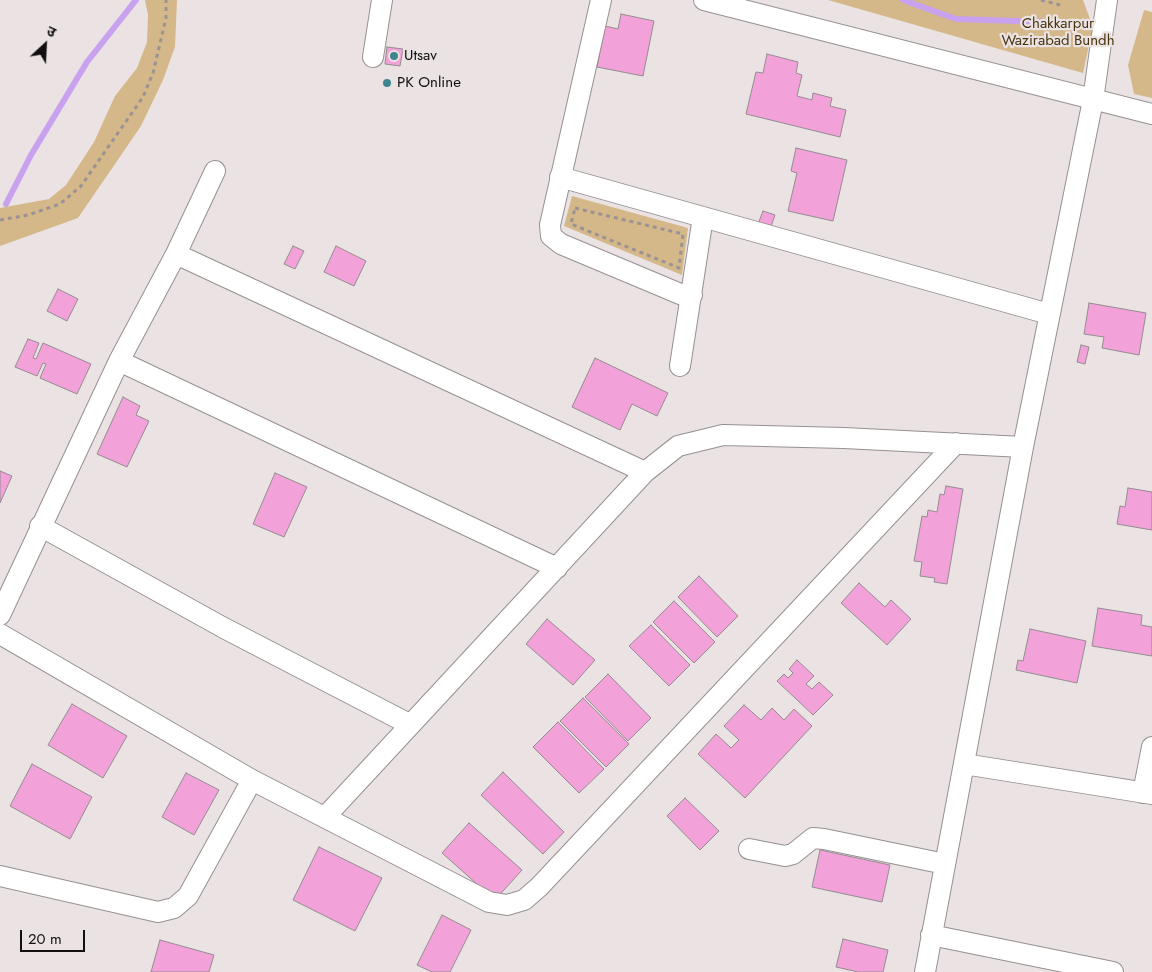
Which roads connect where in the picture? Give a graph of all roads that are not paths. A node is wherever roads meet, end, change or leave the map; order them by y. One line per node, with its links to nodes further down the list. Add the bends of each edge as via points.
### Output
1 (382, 0): 5 (street)
2 (601, 0): 9 (street)
3 (704, 0): 6 (street)
4 (1107, 0): 6 (street)
5 (373, 56)
6 (1093, 100): 7 (street); 13 (street)
7 (1152, 114)
8 (215, 171): 11 (street)
9 (560, 177): 10 (street); 12 (street, via 550,225 551,236 561,244 685,296)
10 (703, 217): 12 (street); 13 (street)
11 (176, 254): 14 (street); 18 (street)
12 (692, 295): 15 (street)
13 (1049, 314): 17 (street)
14 (119, 361): 19 (street); 20 (street)
15 (680, 366)
16 (956, 443): 17 (street); 18 (street, via 723,435 678,446); 28 (street, via 524,900 507,906 489,902)
17 (1023, 447): 25 (street)
18 (645, 472): 20 (street)
19 (40, 526): 21 (street); 23 (street, via 224,628)
20 (557, 568): 23 (street)
21 (0, 615)
22 (0, 634): 26 (street)
23 (408, 724): 28 (street)
24 (1152, 746): 27 (street)
25 (964, 764): 27 (street); 30 (street)
26 (252, 780): 28 (street); 31 (street, via 188,896 174,908 158,912)
27 (1147, 794)
28 (324, 816)
29 (748, 849): 30 (street, via 785,856 793,854 813,838)
30 (945, 864): 32 (street)
31 (0, 876)
32 (931, 935): 33 (street); 34 (street)
33 (924, 972)
34 (1113, 972)

